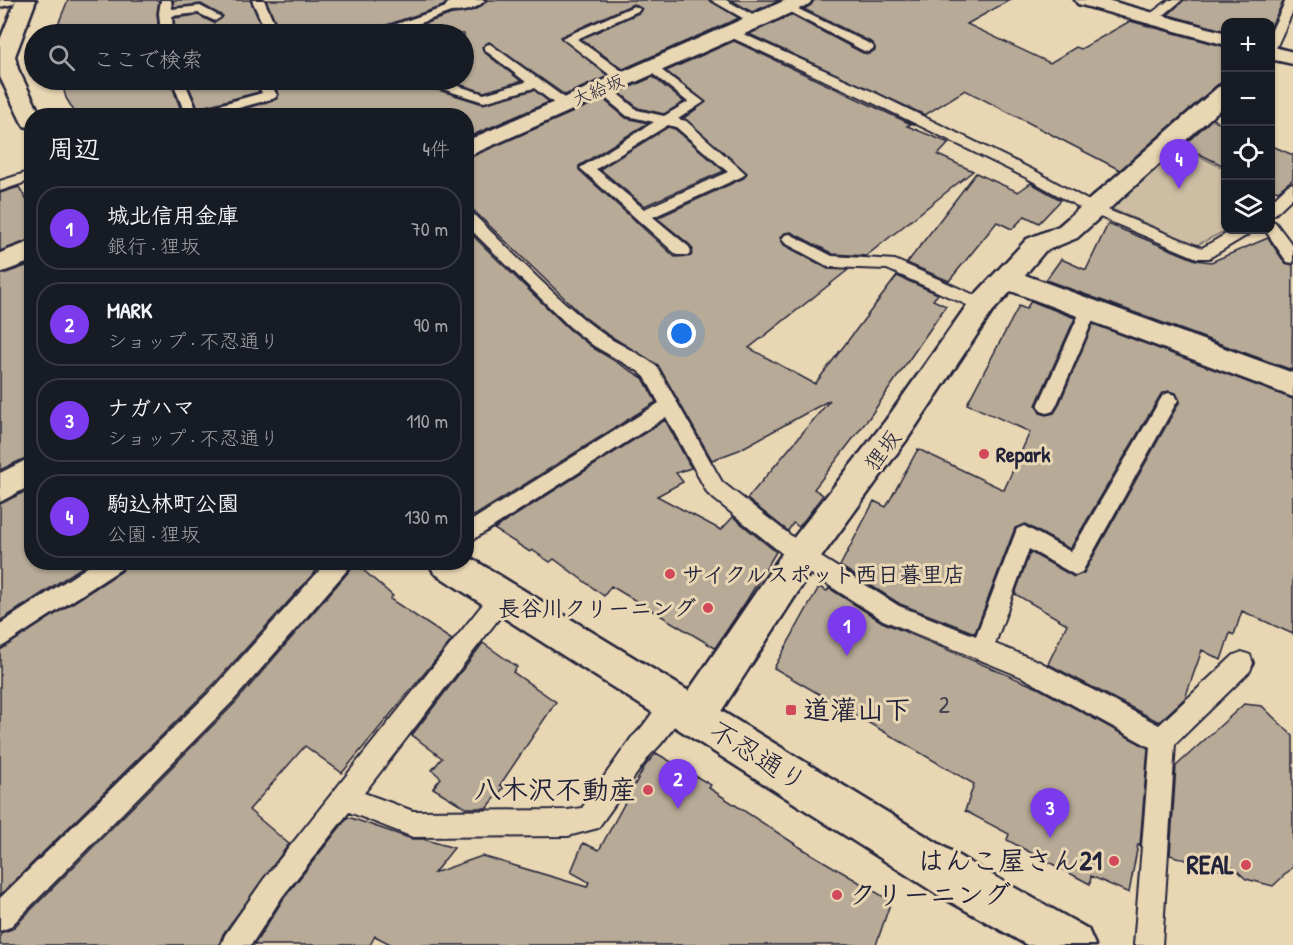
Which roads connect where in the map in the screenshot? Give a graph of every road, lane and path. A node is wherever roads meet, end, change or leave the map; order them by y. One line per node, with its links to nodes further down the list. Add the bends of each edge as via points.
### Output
1 (6, 0): 10 (street)
2 (26, 0): 29 (street, via 5,51)
3 (166, 0): 14 (lane)
4 (258, 0): 19 (lane)
5 (475, 0): 12 (street)
6 (717, 0): 17 (lane)
7 (1085, 0): 16 (street)
8 (1176, 0): 16 (lane)
9 (1292, 0): 23 (lane)
10 (0, 1)
11 (795, 3): 17 (street, 大給坂); 25 (lane)
12 (455, 7): 20 (lane)
13 (634, 9): 30 (lane, via 568,38)
14 (165, 13): 15 (lane, via 200,9); 18 (lane)
15 (215, 17)
16 (1150, 20): 22 (street)
17 (757, 21): 21 (street, 大給坂)
18 (166, 24)
19 (269, 24)
20 (408, 24)
21 (732, 33): 28 (street, 大給坂); 47 (lane, via 877,99)
22 (1221, 38)
23 (1275, 39)
24 (490, 48): 31 (lane)
25 (868, 48)
26 (1275, 52): 27 (street)
27 (1293, 58)
28 (652, 67): 30 (street, 大給坂); 41 (lane, via 697,102)
29 (4, 70): 38 (street)
30 (624, 79): 32 (street, 大給坂)
31 (536, 83): 35 (lane, via 484,99); 37 (lane)
32 (602, 88): 37 (street, 大給坂); 41 (lane, via 632,114)
33 (182, 90): 39 (lane)
34 (267, 90): 40 (lane, via 270,95)
35 (457, 90)
36 (1221, 96): 47 (street, 狸坂)
37 (564, 104): 42 (street, 大給坂)
38 (25, 108)
39 (190, 108)
40 (222, 108)
41 (665, 121): 48 (lane, via 587,168); 48 (lane, via 681,124 738,173)
42 (474, 146)
43 (24, 178): 44 (lane)
44 (0, 186)
45 (1293, 188): 46 (lane)
46 (1275, 206)
47 (1093, 209): 51 (lane, via 1203,254); 57 (street, 狸坂, via 1068,231 1036,245)
48 (643, 216): 53 (lane)
49 (474, 224): 62 (lane, via 573,321 651,372)
50 (1275, 233): 55 (lane)
51 (1237, 234)
52 (790, 239): 58 (lane, via 829,261 889,264)
53 (683, 251)
54 (24, 254): 56 (street)
55 (1293, 258)
56 (0, 264)
57 (1004, 278): 58 (street, 狸坂); 59 (street)
58 (982, 305): 67 (street, 狸坂, via 897,429)
59 (1089, 309): 60 (street); 63 (lane)
60 (1293, 385)
61 (1169, 400): 73 (lane, via 1075,565 1024,535)
62 (670, 405): 66 (lane); 67 (lane, via 715,488)
63 (1047, 406)
64 (24, 474): 65 (street)
65 (0, 489)
66 (474, 528)
67 (801, 556): 73 (lane, via 891,613); 75 (street, 狸坂)
68 (102, 570): 72 (lane)
69 (334, 570): 78 (lane, via 225,693)
70 (460, 570): 71 (street, 不忍通り)
71 (502, 597): 75 (street, 不忍通り); 77 (lane)
72 (0, 637)
73 (982, 649): 76 (lane, via 1030,669)
74 (1242, 663): 76 (lane)
75 (685, 710): 77 (lane, via 642,746 589,819 568,823 412,824); 80 (street, 不忍通り, via 951,877)
76 (1164, 741): 81 (lane)
77 (345, 798): 79 (lane, via 273,888)
78 (0, 917)
79 (235, 945)
80 (1072, 945)
81 (1148, 945)

